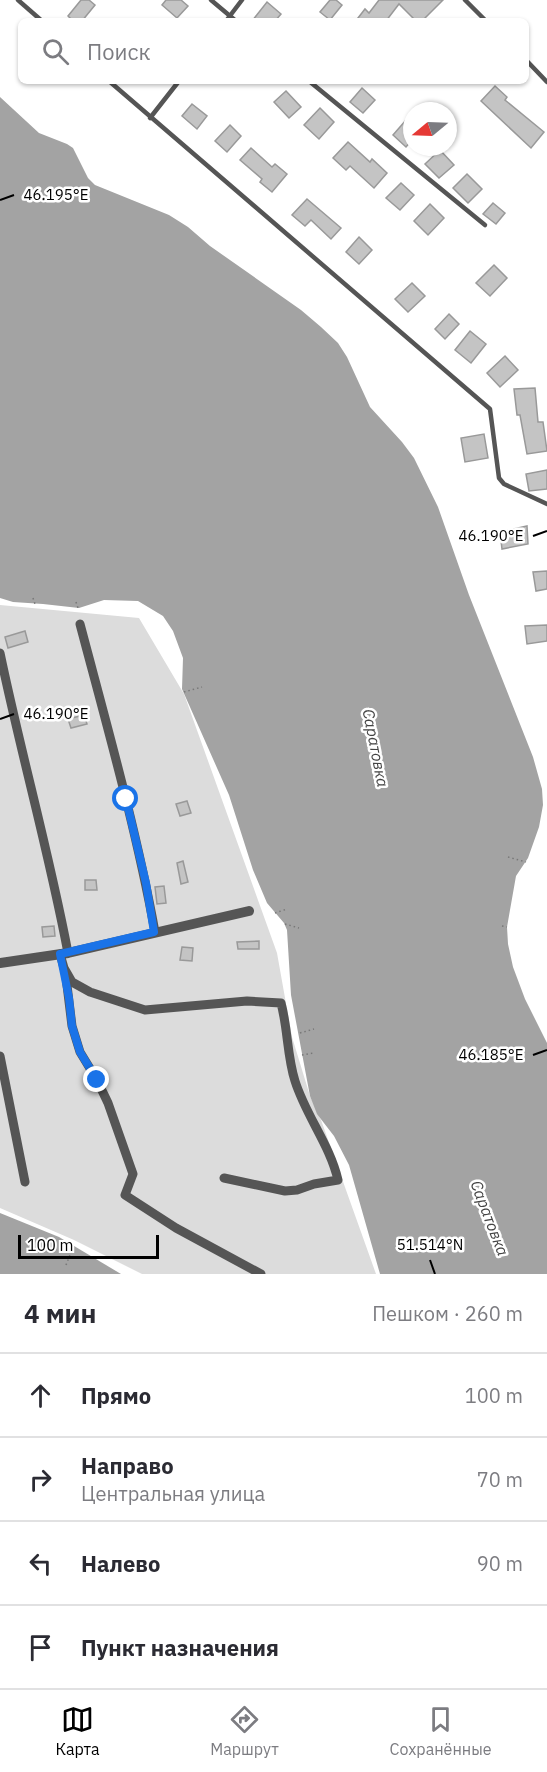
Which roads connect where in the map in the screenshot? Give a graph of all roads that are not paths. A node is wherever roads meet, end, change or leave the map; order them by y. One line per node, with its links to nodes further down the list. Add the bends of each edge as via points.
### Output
1 (18, 0): 5 (lane)
2 (211, 0): 6 (lane)
3 (242, 0): 7 (lane)
4 (465, 0): 8 (lane)
5 (39, 18)
6 (227, 18)
7 (229, 18)
8 (483, 18)
9 (529, 63): 10 (lane)
10 (547, 82)
11 (112, 84): 14 (lane)
12 (177, 84): 14 (lane)
13 (313, 84): 15 (lane)
14 (150, 118): 16 (lane, via 490,409 498,478)
15 (484, 225)
16 (547, 504)
17 (80, 624): 20 (street, via 129,809)
18 (0, 653): 21 (street, via 54,878)
19 (249, 911): 20 (street)
20 (154, 932): 21 (street)
21 (64, 953): 22 (street); 23 (street)
22 (0, 963)
23 (64, 968): 25 (street, via 72,982 90,992 144,1010 247,1001 281,1003 295,1082 333,1160 338,1180 285,1191); 27 (street, via 80,1052 108,1103 133,1174 125,1195)
24 (0, 1056): 26 (street)
25 (224, 1178)
26 (25, 1182)
27 (261, 1274)

